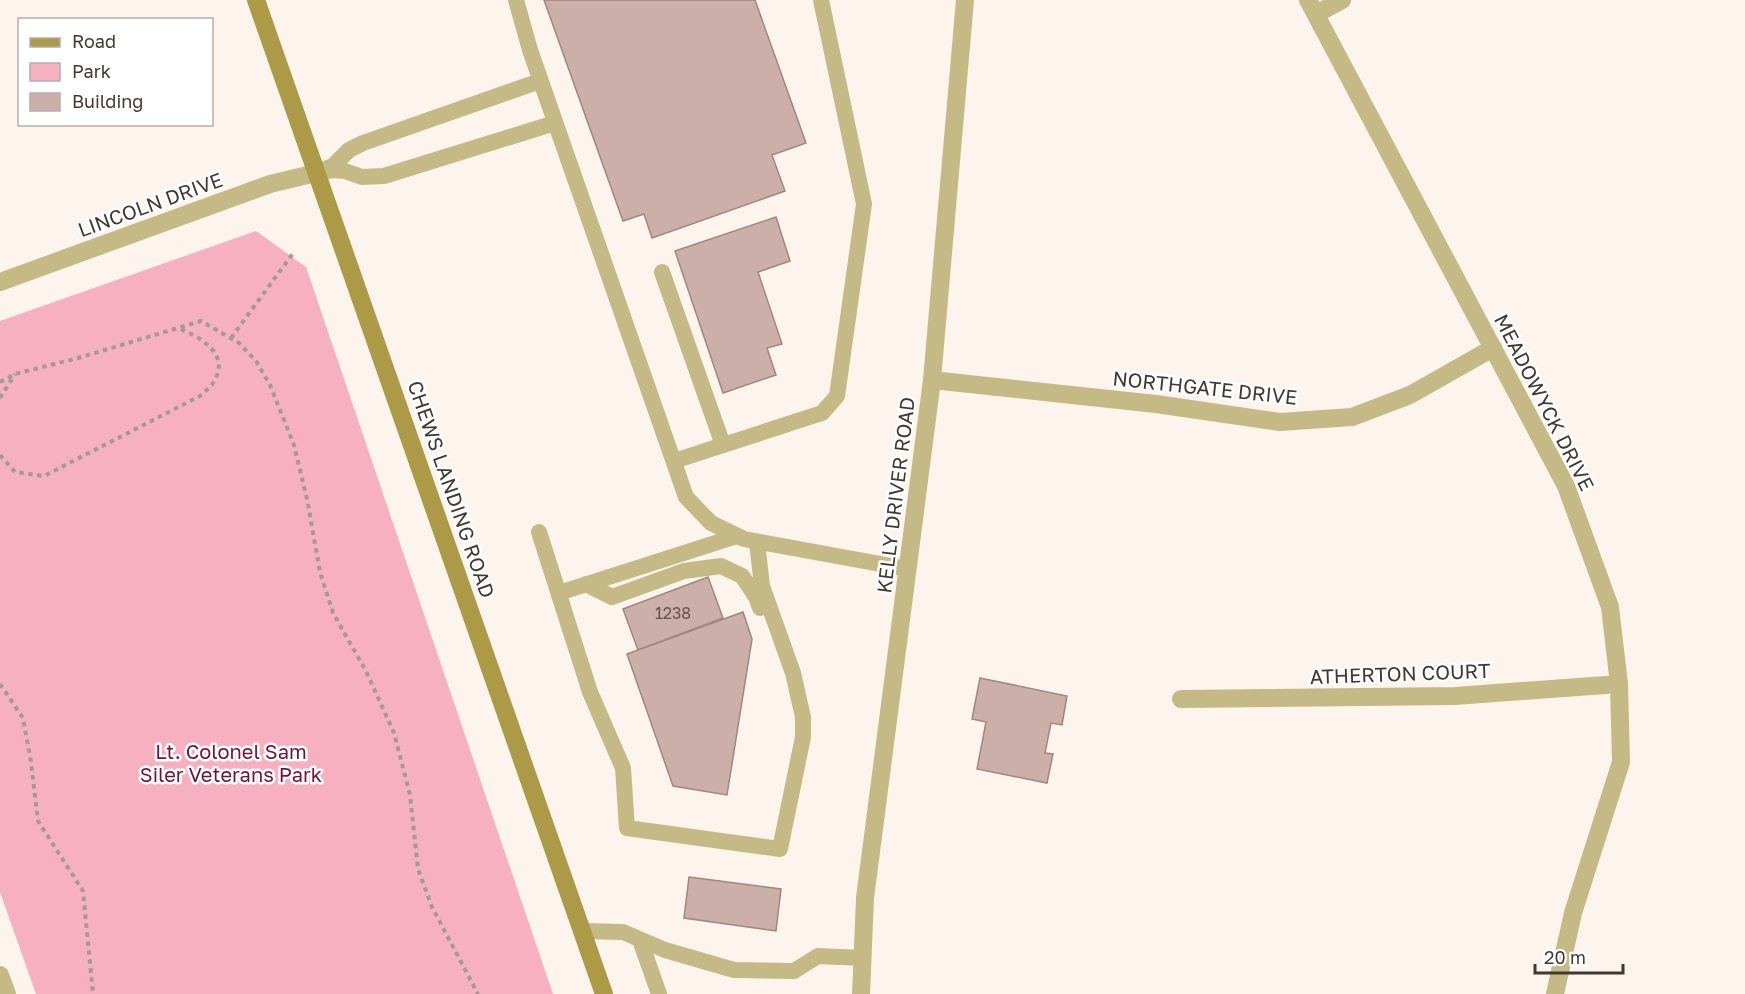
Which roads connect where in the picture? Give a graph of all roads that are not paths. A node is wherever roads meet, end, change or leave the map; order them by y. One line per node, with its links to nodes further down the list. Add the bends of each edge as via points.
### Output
1 (256, 0): 9 (main road, CHEWS LANDING ROAD)
2 (516, 0): 7 (lane)
3 (821, 0): 14 (lane, via 864,204 837,396 822,413)
4 (965, 0): 13 (street, KELLY DRIVER ROAD)
5 (1342, 0): 6 (street)
6 (1312, 7): 12 (street, MEADOWYCK DRIVE)
7 (540, 81): 8 (lane); 9 (lane, via 363,143 333,166)
8 (555, 123): 9 (lane, via 384,176 362,177 333,170); 15 (lane)
9 (316, 173): 11 (street, LINCOLN DRIVE, via 270,184); 25 (main road, CHEWS LANDING ROAD)
10 (662, 272): 14 (lane)
11 (0, 282)
12 (1493, 348): 13 (street, NORTHGATE DRIVE, via 1410,395 1352,417 1281,422); 22 (street, MEADOWYCK DRIVE, via 1566,486 1610,607)
13 (932, 380): 19 (street, KELLY DRIVER ROAD)
14 (723, 446): 15 (lane)
15 (674, 461): 17 (lane, via 686,497 711,523)
16 (539, 532): 21 (lane)
17 (737, 536): 18 (lane); 20 (lane)
18 (757, 542): 19 (lane); 24 (lane, via 762,586)
19 (908, 569): 27 (street, KELLY DRIVER ROAD, via 865,898)
20 (586, 584): 21 (lane); 24 (lane, via 612,597 684,571 721,566 742,576 756,597)
21 (559, 593): 24 (lane, via 590,692 623,768 627,828 780,849 803,737)
22 (1619, 684): 23 (street, ATHERTON COURT, via 1455,696); 33 (street, MEADOWYCK DRIVE, via 1621,762 1573,913)
23 (1181, 699)
24 (803, 717)
25 (582, 931): 26 (lane, via 623,932); 30 (main road, CHEWS LANDING ROAD)
26 (640, 940): 27 (lane, via 734,970 794,971 818,956); 31 (lane)
27 (862, 958): 32 (street, KELLY DRIVER ROAD)
28 (0, 975): 29 (street)
29 (7, 994)
30 (604, 994)
31 (659, 994)
32 (861, 994)
33 (1555, 994)

